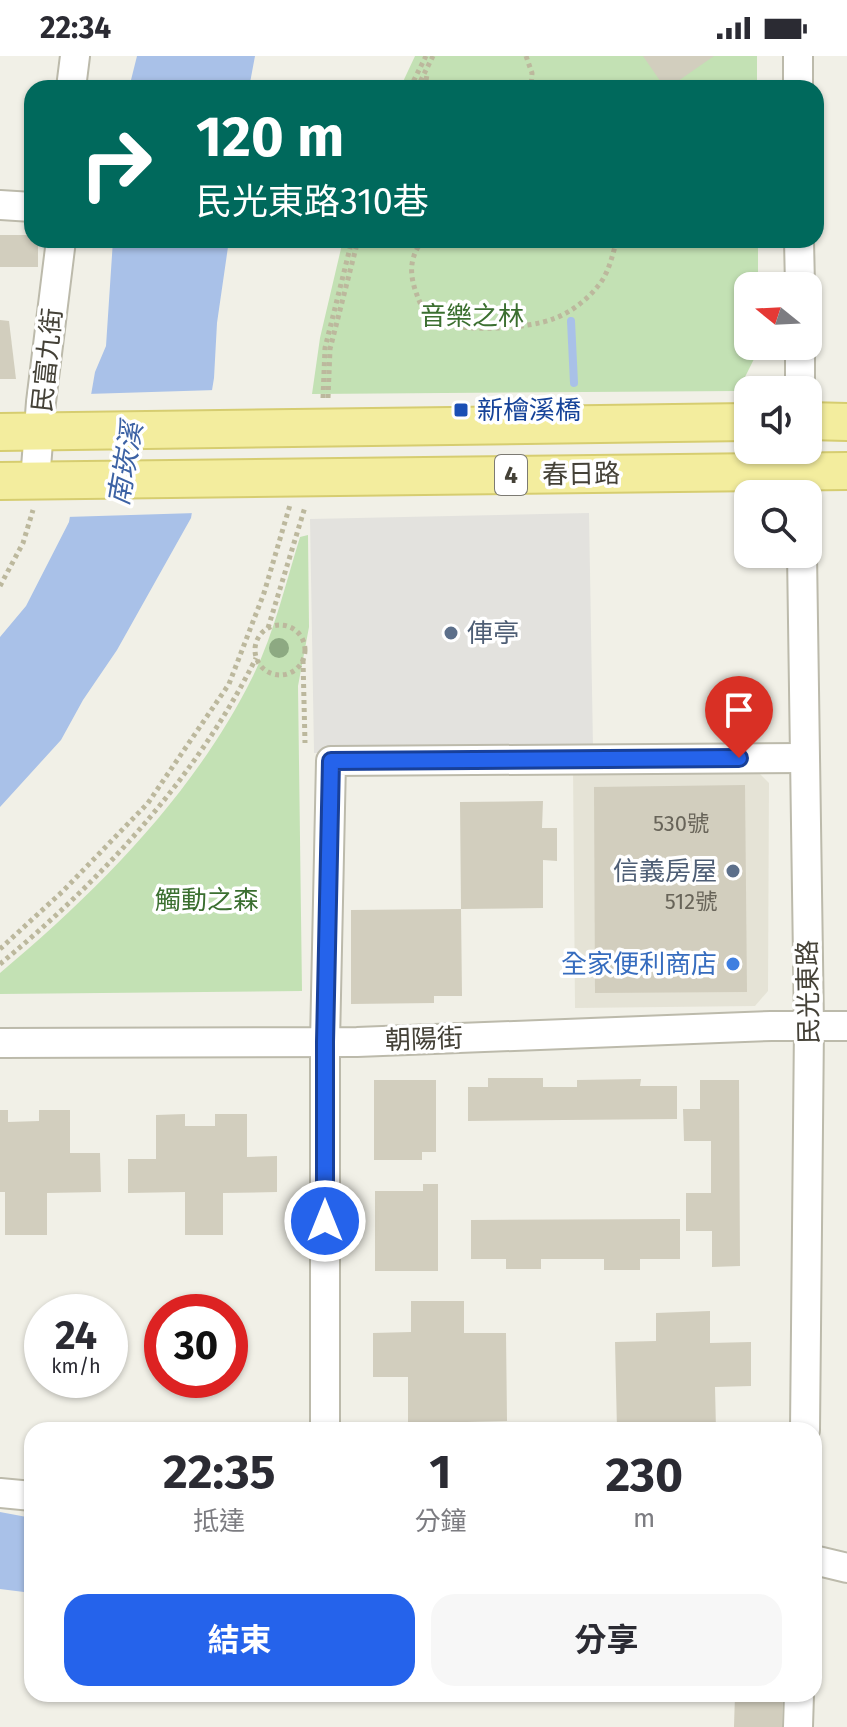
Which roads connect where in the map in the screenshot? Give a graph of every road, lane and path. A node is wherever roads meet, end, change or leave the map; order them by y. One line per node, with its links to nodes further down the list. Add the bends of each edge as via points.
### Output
1 (75, 56): 6 (street)
2 (426, 56): 7 (path)
3 (433, 56): 8 (path); 9 (path)
4 (526, 56): 10 (path)
5 (798, 56): 11 (street)
6 (72, 80)
7 (414, 80)
8 (421, 80)
9 (425, 80)
10 (532, 80)
11 (798, 80)
12 (0, 205): 13 (street)
13 (24, 206)
14 (61, 248): 25 (street, 民富九街)
15 (353, 248): 20 (path, via 325,348)
16 (419, 248): 17 (path, via 410,280 425,314 472,327 553,319 599,285)
17 (614, 248)
18 (799, 248): 19 (street)
19 (800, 272)
20 (325, 398)
21 (822, 421): 23 (main road)
22 (734, 422): 25 (main road, 春日路 / 4)
23 (847, 422)
24 (0, 432): 25 (main road, 4)
25 (50, 432): 28 (street, 民富九街)
26 (847, 471): 27 (main road, 春日路 / 4)
27 (802, 472): 28 (main road, 春日路 / 4)
28 (32, 481): 32 (path, via 33,508 23,543)
29 (290, 504): 38 (path, via 255,621 229,684 148,803)
30 (307, 504): 33 (path)
31 (802, 568): 37 (street, 民光東路)
32 (0, 586)
33 (268, 629): 34 (path, via 256,644); 35 (path, via 283,625 296,631 304,645)
34 (256, 658): 35 (path, via 265,670 281,675); 39 (path, via 209,737 141,826 42,929)
35 (303, 658): 36 (path)
36 (305, 743)
37 (804, 758): 40 (street, 民光東路); 42 (street, via 331,761)
38 (0, 949)
39 (0, 964)
40 (809, 1026): 41 (street, 朝陽街); 42 (street, 朝陽街); 45 (street, 民光東路)
41 (847, 1026)
42 (325, 1042): 43 (street, 朝陽街); 44 (street)
43 (0, 1043)
44 (325, 1422)
45 (805, 1422)
46 (0, 1493): 47 (street)
47 (24, 1495)
48 (822, 1562): 49 (street)
49 (847, 1568)
50 (799, 1702): 51 (street)
51 (798, 1727)

